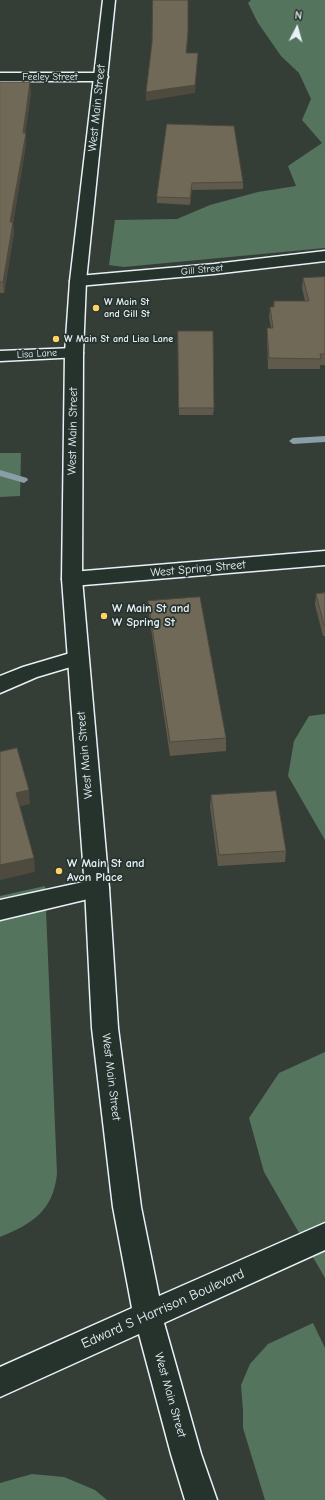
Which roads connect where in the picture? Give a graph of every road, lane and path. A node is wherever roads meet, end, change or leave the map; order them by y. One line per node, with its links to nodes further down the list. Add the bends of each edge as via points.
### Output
1 (109, 0): 3 (main road, West Main Street)
2 (0, 77): 3 (main road, Feeley Street)
3 (101, 77): 5 (main road, West Main Street)
4 (325, 256): 5 (main road, Gill Street)
5 (78, 281): 6 (main road, West Main Street)
6 (74, 353): 7 (main road, Lisa Lane); 9 (main road, West Main Street)
7 (0, 356)
8 (325, 558): 9 (main road, West Spring Street)
9 (72, 579): 10 (main road, West Main Street)
10 (77, 658): 11 (main road, via 30,672); 12 (main road, West Main Street)
11 (0, 685)
12 (97, 888): 13 (main road); 15 (main road, West Main Street, via 106,1036 128,1207)
13 (0, 910)
14 (325, 1236): 15 (main road, Edward S Harrison Boulevard)
15 (148, 1316): 16 (main road, Edward S Harrison Boulevard); 17 (main road, West Main Street)
16 (0, 1382)
17 (201, 1500)

